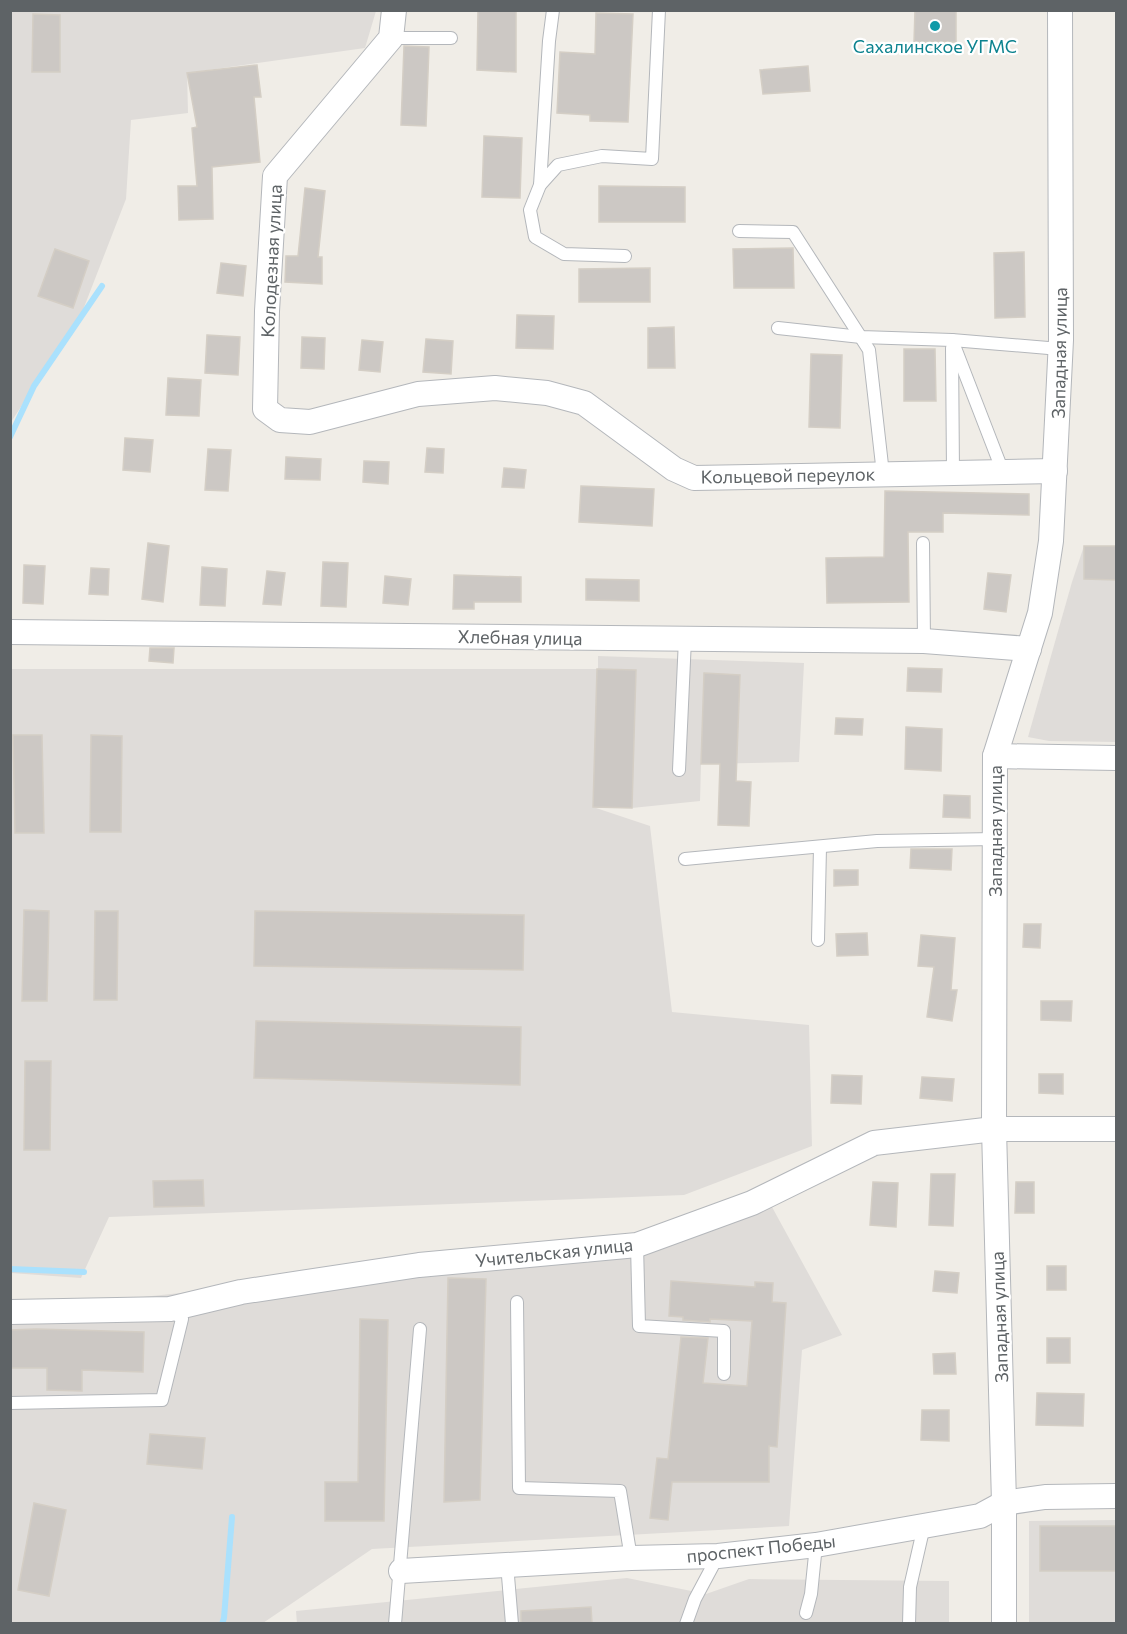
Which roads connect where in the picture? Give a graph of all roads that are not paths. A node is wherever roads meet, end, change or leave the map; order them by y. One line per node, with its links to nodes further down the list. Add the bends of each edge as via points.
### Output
1 (394, 10): 5 (street)
2 (553, 10): 7 (lane)
3 (659, 10): 7 (lane, via 652,159 602,156 558,165)
4 (1060, 10): 13 (street, Западная улица)
5 (391, 38): 6 (lane); 14 (street, Колодезная улица, via 275,176)
6 (450, 38)
7 (540, 185): 9 (lane, via 530,210 535,237 564,254)
8 (739, 231): 11 (lane, via 793,232)
9 (624, 256)
10 (778, 328): 11 (lane)
11 (861, 337): 12 (lane); 18 (lane, via 869,350)
12 (952, 340): 13 (lane); 16 (lane); 17 (lane)
13 (1060, 349): 15 (street, Западная улица)
14 (265, 409): 18 (street, Кольцевой переулок, via 280,420 310,422 418,394 495,388 547,393 584,403 674,469 694,478)
15 (1055, 471): 16 (street, Кольцевой переулок); 23 (street, Западная улица, via 1051,541 1040,613)
16 (1003, 472): 17 (street, Кольцевой переулок)
17 (953, 473): 18 (street, Кольцевой переулок)
18 (883, 474)
19 (923, 543): 22 (lane)
20 (10, 632): 21 (street, Хлебная улица)
21 (685, 639): 22 (street, Хлебная улица); 26 (lane)
22 (924, 641): 23 (street, Хлебная улица)
23 (1029, 649): 24 (street, Западная улица)
24 (995, 756): 25 (street); 27 (street, Западная улица)
25 (1116, 758)
26 (679, 770)
27 (995, 839): 28 (lane, via 876,841); 31 (street, Западная улица)
28 (819, 847): 29 (lane); 30 (lane)
29 (685, 859)
30 (818, 940)
31 (994, 1129): 32 (street, Учительская улица); 33 (street, Учительская улица, via 874,1143 752,1203); 41 (street, Западная улица)
32 (1116, 1129)
33 (637, 1245): 35 (street, Учительская улица, via 419,1265 241,1293); 38 (lane, via 639,1326 724,1332)
34 (517, 1302): 45 (lane, via 519,1488 620,1491)
35 (170, 1309): 36 (street, Учительская улица); 39 (lane, via 182,1319 162,1400)
36 (10, 1312)
37 (420, 1329): 47 (lane)
38 (724, 1374)
39 (10, 1403)
40 (1116, 1497): 41 (street, проспект Победы, via 1045,1497)
41 (1004, 1503): 42 (street, проспект Победы, via 980,1516); 53 (street, Западная улица)
42 (924, 1526): 43 (street, проспект Победы); 52 (lane, via 910,1587)
43 (816, 1545): 44 (street, проспект Победы); 48 (lane)
44 (718, 1556): 45 (street, проспект Победы); 51 (lane)
45 (631, 1558): 46 (street, проспект Победы)
46 (507, 1564): 47 (street, проспект Победы); 50 (lane)
47 (401, 1571): 49 (lane)
48 (806, 1613)
49 (395, 1623)
50 (512, 1623)
51 (686, 1623)
52 (909, 1623)
53 (1004, 1623)

